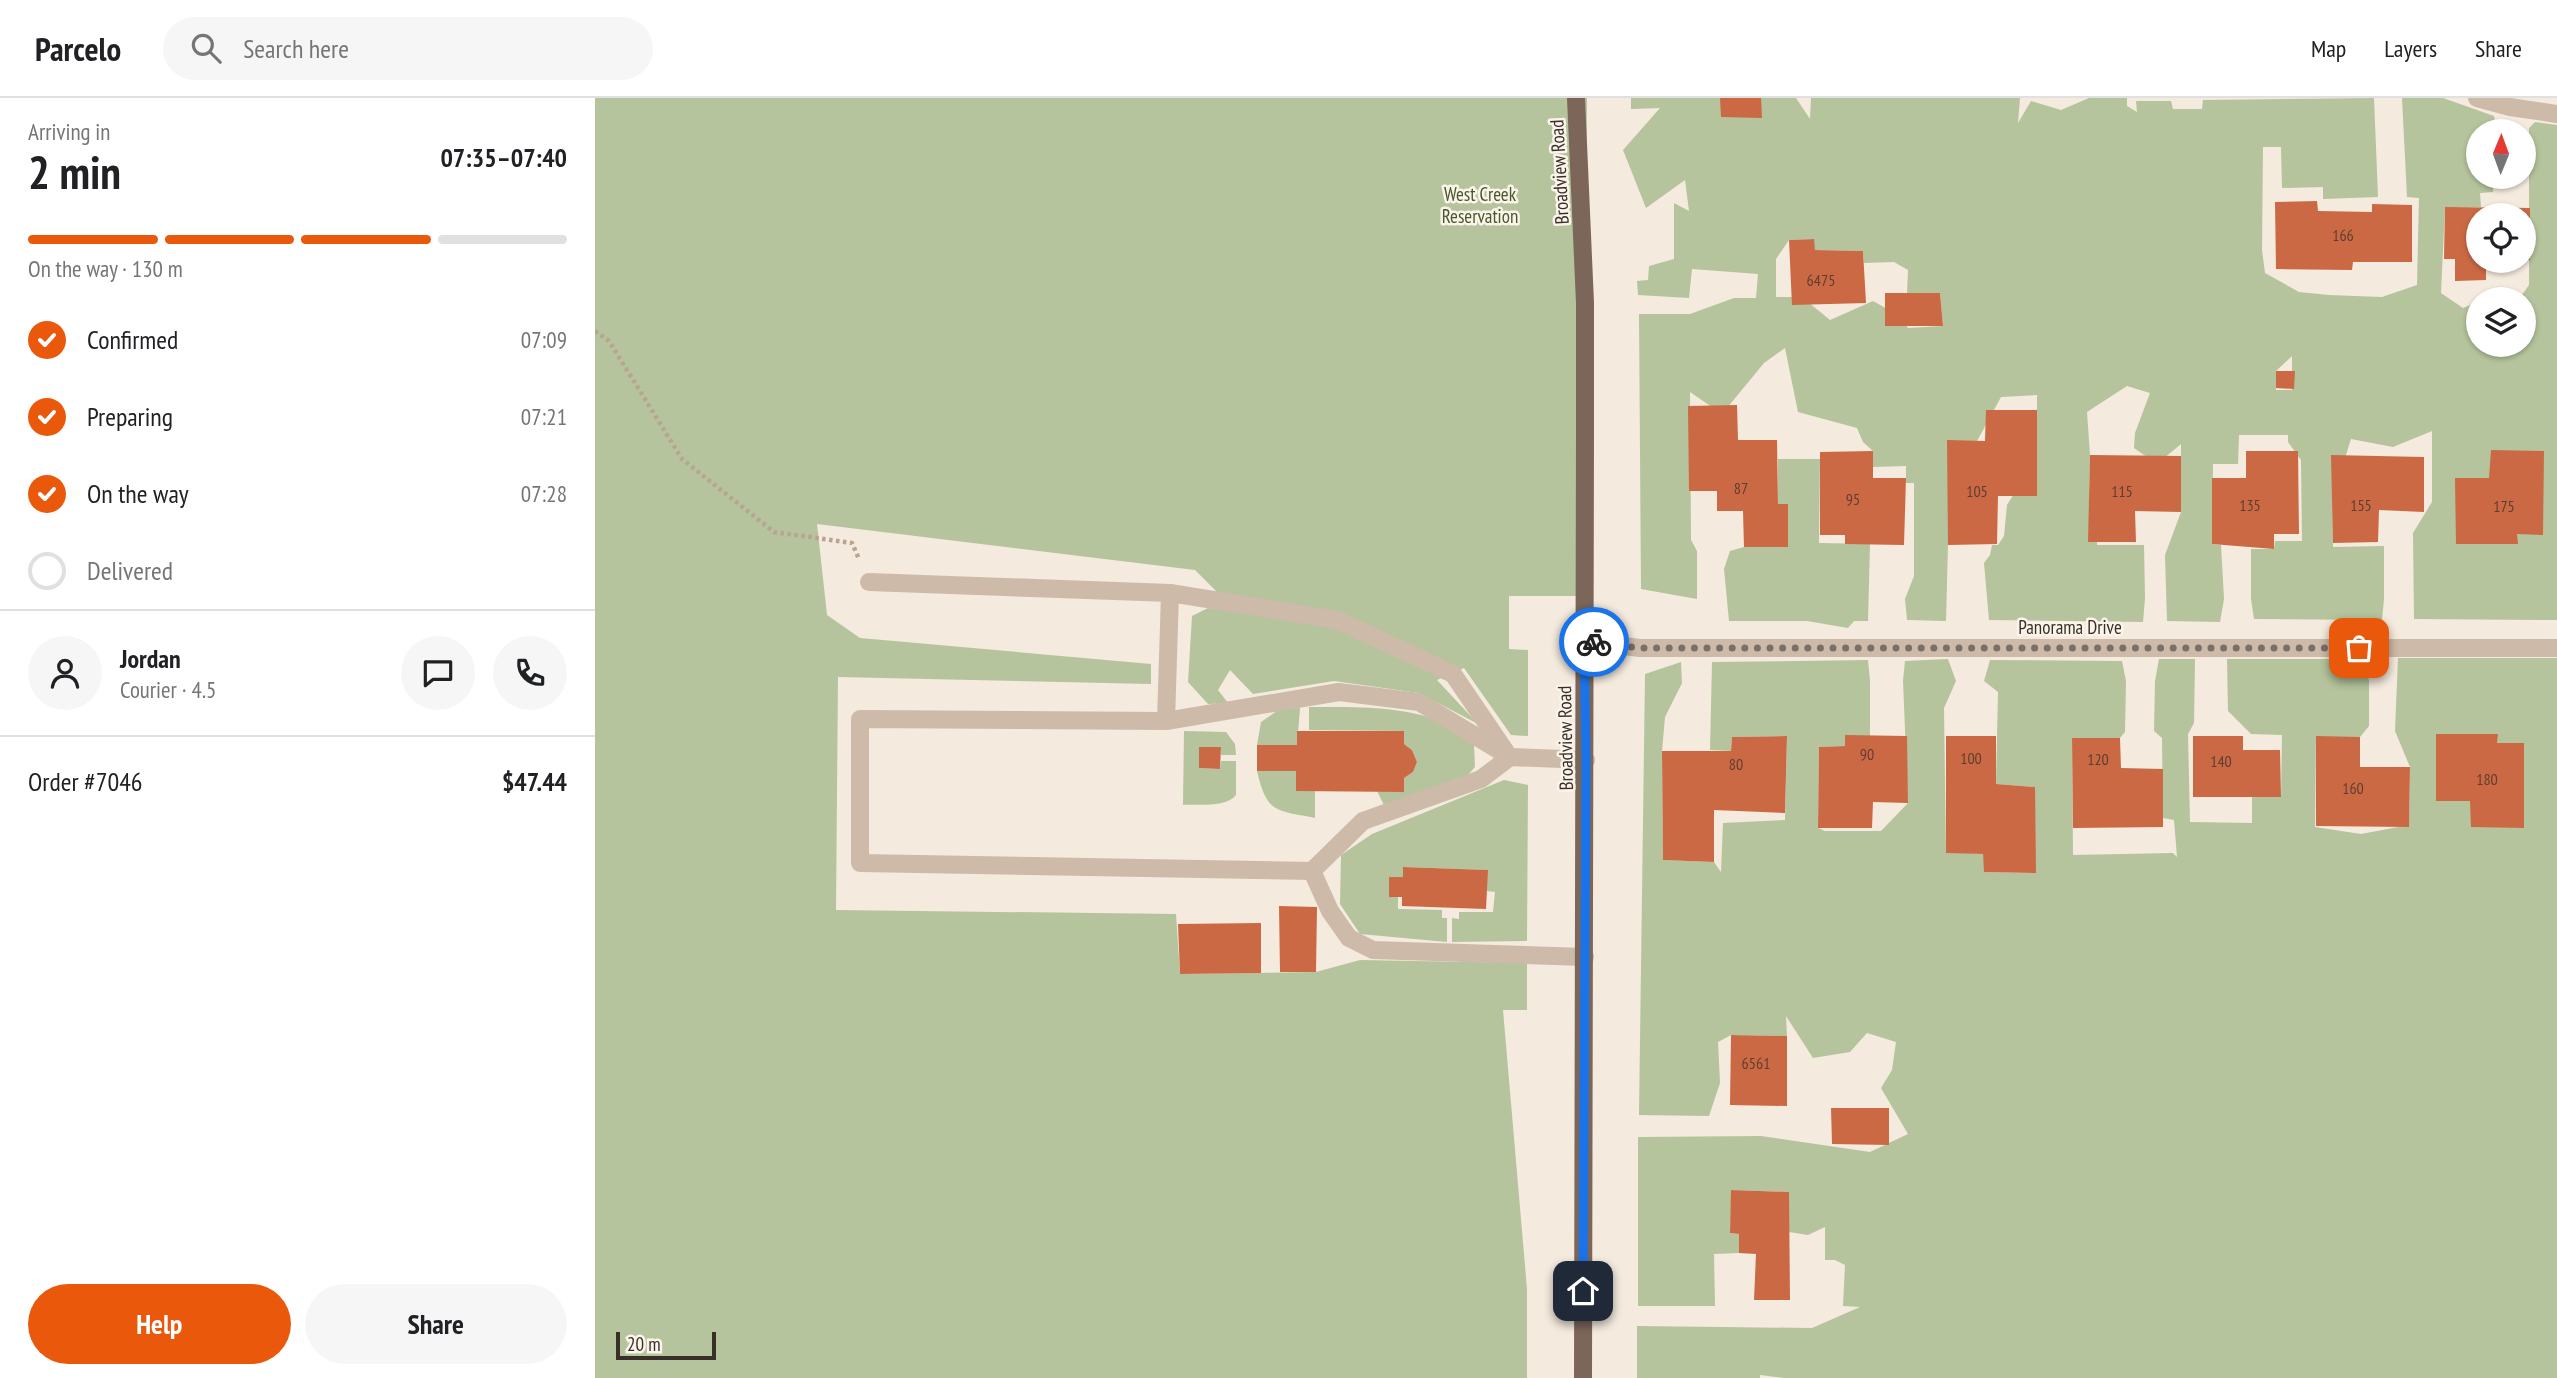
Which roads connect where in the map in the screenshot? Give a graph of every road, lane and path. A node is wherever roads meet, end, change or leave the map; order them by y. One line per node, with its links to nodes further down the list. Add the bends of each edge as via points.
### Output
1 (1576, 98): 7 (main road, Broadview Road, via 1585,303)
2 (2477, 98): 3 (street)
3 (2557, 114)
4 (595, 331): 5 (path, via 609,341 682,459 774,532 852,543)
5 (869, 582): 6 (street)
6 (1170, 593): 9 (street); 10 (street, via 1337,620 1453,674)
7 (1584, 641): 8 (street, Panorama Drive, via 1640,648); 11 (main road, Broadview Road)
8 (2557, 648)
9 (1166, 721): 10 (street, via 1339,692 1419,702); 12 (street, via 860,719 860,863)
10 (1510, 757): 11 (street); 12 (street, via 1481,779 1363,821)
11 (1586, 760): 13 (main road, Broadview Road)
12 (1312, 871): 13 (street, via 1349,939 1373,950)
13 (1585, 957): 14 (main road, Broadview Road)
14 (1583, 1378)

